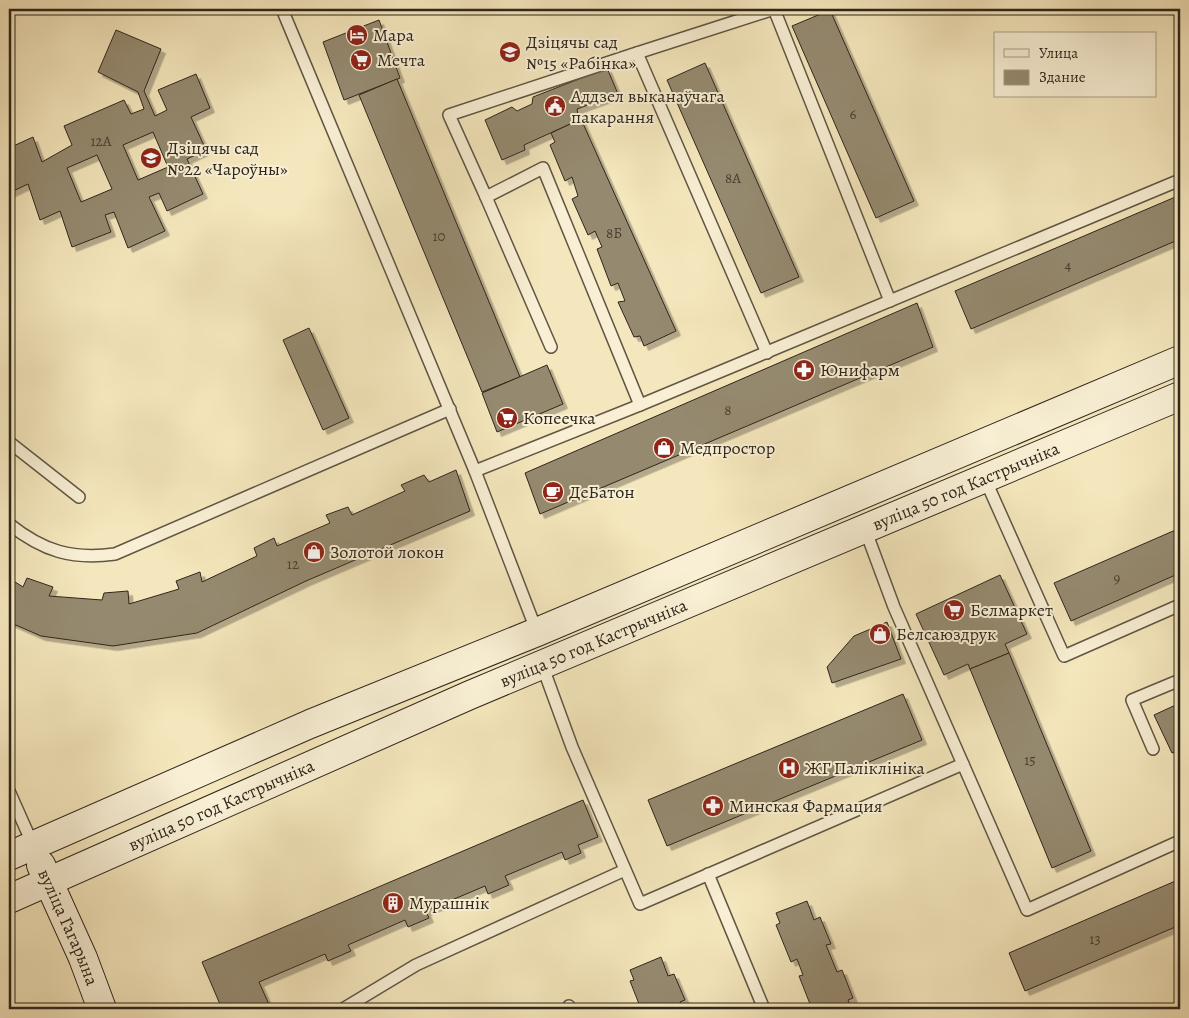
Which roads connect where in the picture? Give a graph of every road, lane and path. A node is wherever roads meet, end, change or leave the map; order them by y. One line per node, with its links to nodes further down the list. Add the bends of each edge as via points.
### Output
1 (282, 9): 11 (lane)
2 (637, 53): 4 (lane, via 449,115); 5 (lane, via 774,10); 7 (lane)
3 (1180, 180): 5 (lane)
4 (486, 196): 6 (lane); 10 (lane, via 543,168)
5 (890, 301): 7 (lane)
6 (552, 347)
7 (767, 352): 10 (lane)
8 (1180, 360): 19 (main road, вуліца 50 год Кастрычніка)
9 (1180, 396): 14 (main road, вуліца 50 год Кастрычніка)
10 (640, 405): 13 (lane)
11 (450, 410): 13 (lane); 16 (lane, via 115,554 90,558 58,553 22,535)
12 (9, 442): 15 (lane)
13 (475, 471): 19 (lane)
14 (985, 479): 17 (main road, вуліца 50 год Кастрычніка); 18 (lane, via 1064,656)
15 (79, 497)
16 (9, 524)
17 (865, 529): 20 (main road, вуліца 50 год Кастрычніка); 23 (lane, via 894,607)
18 (1180, 605)
19 (537, 632): 26 (main road, вуліца 50 год Кастрычніка, via 310,724)
20 (542, 665): 27 (lane, via 572,746); 29 (main road, вуліца 50 год Кастрычніка)
21 (1180, 680): 22 (lane, via 1132,700)
22 (1153, 748)
23 (963, 764): 25 (lane, via 1028,910); 28 (lane)
24 (9, 791): 26 (lane)
25 (1180, 841)
26 (21, 851): 29 (main road, вуліца Гагарына)
27 (625, 870): 28 (lane, via 640,904); 32 (lane, via 416,965)
28 (708, 874): 33 (lane)
29 (47, 882): 30 (main road, вуліца 50 год Кастрычніка); 31 (main road, вуліца Гагарына, via 83,958)
30 (9, 899)
31 (102, 1009)
32 (343, 1009)
33 (764, 1009)

